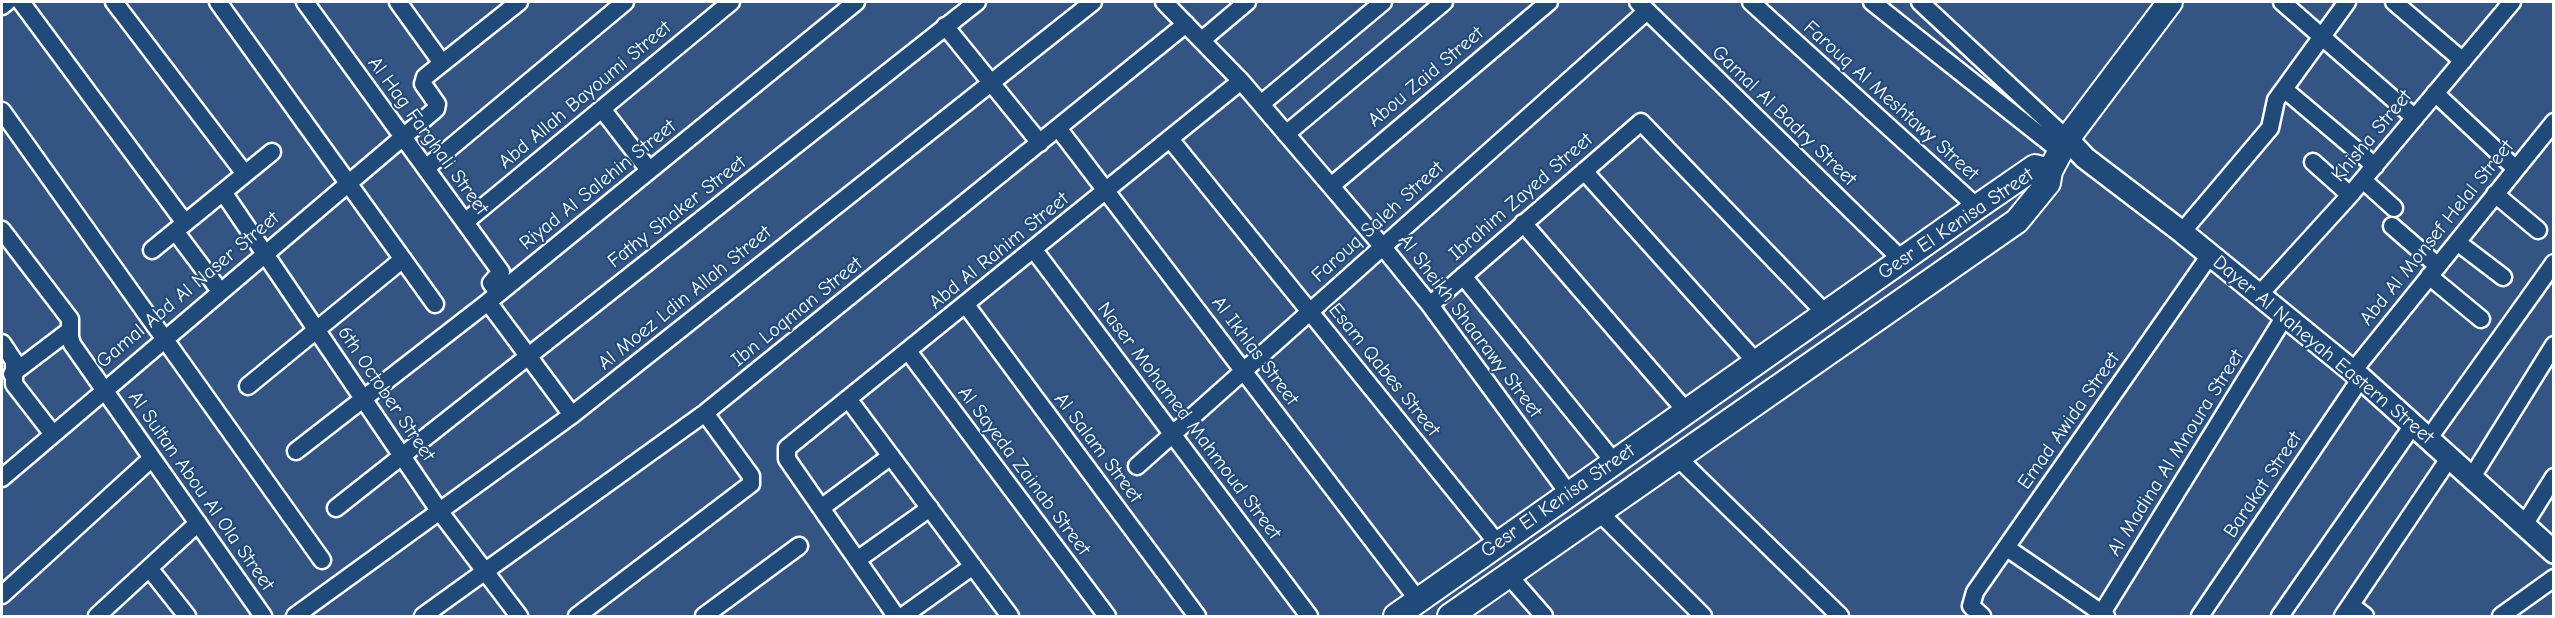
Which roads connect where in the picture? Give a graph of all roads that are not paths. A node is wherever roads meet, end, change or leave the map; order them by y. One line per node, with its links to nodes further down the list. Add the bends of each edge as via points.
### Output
1 (7, 2): 26 (street)
2 (21, 2): 69 (street)
3 (114, 2): 56 (street)
4 (218, 2): 58 (street)
5 (305, 2): 45 (street, Al Hag Farghali Street)
6 (398, 2): 33 (street)
7 (519, 2): 33 (street)
8 (625, 2): 52 (street)
9 (731, 2): 39 (street, Abd Allah Bayoumi Street)
10 (856, 2): 54 (street, Riyad Al Salehin Street)
11 (977, 2): 29 (street, Fathy Shaker Street)
12 (1093, 2): 34 (street, Al Moez Ldin Allah Street)
13 (1164, 2): 28 (street, Al Sheikh Shaarawy Street)
14 (1247, 2): 31 (street)
15 (1383, 2): 38 (street)
16 (1444, 2): 44 (street)
17 (1549, 2): 59 (street, Abou Zaid Street)
18 (1751, 2): 64 (street, Farouq Al Meshtawy Street)
19 (1872, 2): 49 (street, Dayer Al Naheyah Eastern Street)
20 (1920, 2): 49 (street, Dayer Al Naheyah Eastern Street)
21 (2170, 2): 49 (main road)
22 (2282, 2): 30 (street)
23 (2348, 2): 30 (street)
24 (2394, 2): 32 (street)
25 (2509, 3): 32 (street, Khisha Street)
26 (2, 6)
27 (1643, 6): 74 (street, Farouq Saleh Street); 80 (street, Gamal Al Badry Street)
28 (1186, 24): 31 (street, Al Sheikh Shaarawy Street); 43 (street, Ibn Loqman Street)
29 (945, 26): 34 (street); 101 (street, Fathy Shaker Street)
30 (2322, 37): 36 (street); 41 (street)
31 (1202, 40): 35 (street, Al Sheikh Shaarawy Street)
32 (2463, 61): 37 (street, Khisha Street)
33 (442, 63): 45 (street, Gamal Abd Al Naser Street, via 423,81 437,108)
34 (992, 81): 47 (street); 112 (street, Al Moez Ldin Allah Street)
35 (1241, 81): 38 (street, Al Sheikh Shaarawy Street); 46 (street, Abd Al Rahim Street)
36 (2284, 89): 51 (street); 72 (street, via 2273,106 2270,128)
37 (2435, 93): 41 (street, Khisha Street); 53 (street)
38 (1261, 104): 44 (street, Al Sheikh Shaarawy Street)
39 (602, 109): 54 (street); 66 (street, Abd Allah Bayoumi Street)
40 (2, 111): 97 (street)
41 (2415, 118): 51 (street, Khisha Street)
42 (2553, 122): 53 (street, Abd Al Monsef Helal Street)
43 (1058, 128): 47 (street, Ibn Loqman Street); 60 (street, Al Ikhlas Street)
44 (1286, 134): 59 (street, Al Sheikh Shaarawy Street)
45 (403, 137): 52 (street, Al Hag Farghali Street); 58 (street, Gamal Abd Al Naser Street)
46 (1170, 139): 60 (street, Abd Al Rahim Street); 91 (street, Esam Qabes Street)
47 (1040, 142): 111 (street, Ibn Loqman Street)
48 (272, 152): 56 (street)
49 (2059, 154): 64 (main road, Gesr El Kenisa Street); 72 (street, Dayer Al Naheyah Eastern Street, via 2085,158); 121 (main road, Gesr El Kenisa Street, via 2048,183 2017,221)
50 (2313, 162): 62 (street)
51 (2374, 166): 57 (street, Khisha Street)
52 (426, 168): 66 (street, Al Hag Farghali Street)
53 (2516, 169): 63 (street, Abd Al Monsef Helal Street)
54 (649, 170): 87 (street, Riyad Al Salehin Street)
55 (1584, 171): 67 (street, Ibrahim Zayed Street); 92 (street, Ibrahim Zayed Street, via 1641,122); 102 (street)
56 (245, 174): 61 (street)
57 (2362, 180): 62 (street, Khisha Street); 65 (street)
58 (349, 182): 77 (street, Gamal Abd Al Naser Street); 79 (street)
59 (1331, 186): 74 (street, Al Sheikh Shaarawy Street)
60 (1106, 191): 76 (street, Abd Al Rahim Street); 103 (street, Al Ikhlas Street)
61 (223, 192): 69 (street); 77 (street, 6th October Street)
62 (2350, 195): 86 (street, Khisha Street)
63 (2495, 195): 70 (street); 73 (street, Abd Al Monsef Helal Street)
64 (1977, 207): 80 (main road, Gesr El Kenisa Street)
65 (2394, 208)
66 (465, 222): 87 (street, Al Hag Farghali Street, via 501,272 491,283)
67 (1524, 223): 83 (street, Ibrahim Zayed Street); 110 (street)
68 (2391, 226): 82 (street)
69 (180, 227): 75 (street); 85 (street)
70 (2538, 230)
71 (2, 231): 96 (street, Al Sultan Abou Al Ola Street, via 70,319)
72 (2182, 232): 78 (street, Dayer Al Naheyah Eastern Street)
73 (2457, 242): 82 (street, Abd Al Monsef Helal Street); 84 (street)
74 (1383, 247): 89 (street, Al Sheikh Shaarawy Street); 91 (street, Farouq Saleh Street)
75 (152, 250)
76 (1034, 250): 90 (street, Abd Al Rahim Street); 115 (street, Naser Mohamed Mahmoud Street)
77 (265, 253): 85 (street, Gamal Abd Al Naser Street); 95 (street, 6th October Street)
78 (2210, 255): 86 (street, Dayer Al Naheyah Eastern Street); 137 (street, Emad Awida Street)
79 (403, 259): 88 (street); 95 (street)
80 (1902, 260): 92 (main road, Gesr El Kenisa Street)
81 (2553, 262): 113 (street)
82 (2433, 271): 94 (street); 105 (street, Abd Al Monsef Helal Street)
83 (1462, 276): 89 (street, Ibrahim Zayed Street); 122 (street)
84 (2503, 277)
85 (220, 291): 97 (street, Gamal Abd Al Naser Street)
86 (2259, 295): 93 (street, Dayer Al Naheyah Eastern Street)
87 (493, 298): 101 (street); 108 (street, Riyad Al Salehin Street)
88 (435, 304)
89 (1430, 304): 127 (street, Al Sheikh Shaarawy Street)
90 (966, 305): 100 (street, Abd Al Rahim Street); 163 (street, Al Salam Street)
91 (1310, 312): 103 (street, Farouq Saleh Street); 135 (street, Esam Qabes Street)
92 (1826, 314): 102 (main road, Gesr El Kenisa Street)
93 (2285, 316): 105 (street, Dayer Al Naheyah Eastern Street); 150 (street, Al Madina Al Mnoura Street)
94 (2481, 319)
95 (317, 329): 106 (street); 108 (street, 6th October Street)
96 (70, 330): 104 (street); 107 (street, Al Sultan Abou Al Ola Street, via 72,344)
97 (165, 337): 107 (street, Gamal Abd Al Naser Street); 139 (street)
98 (2, 343): 104 (street, via 14,361)
99 (2553, 345): 124 (street)
100 (908, 351): 109 (street, Abd Al Rahim Street); 162 (street, Al Sayeda Zainab Street)
101 (528, 356): 112 (street); 117 (street, Fathy Shaker Street)
102 (1756, 362): 110 (main road, Gesr El Kenisa Street)
103 (1243, 371): 115 (street, Farouq Saleh Street); 147 (street, Al Ikhlas Street)
104 (12, 374): 114 (street, via 14,384)
105 (2357, 374): 113 (street, Dayer Al Naheyah Eastern Street); 170 (street, Barakat Street)
106 (248, 386)
107 (104, 389): 114 (street, Gamal Abd Al Naser Street); 120 (street, Al Sultan Abou Al Ola Street)
108 (364, 398): 116 (street, Riyad Al Salehin Street); 117 (street, 6th October Street)
109 (849, 400): 118 (street); 129 (street, Abd Al Rahim Street, via 787,448 785,454)
110 (1686, 411): 122 (main road, Gesr El Kenisa Street)
111 (705, 413): 143 (street, Ibn Loqman Street); 157 (street, via 751,476 751,484)
112 (572, 415): 131 (street, Al Moez Ldin Allah Street)
113 (2421, 432): 119 (street, Dayer Al Naheyah Eastern Street); 171 (street)
114 (52, 433): 126 (street, Gamal Abd Al Naser Street)
115 (1173, 434): 123 (street, Farouq Saleh Street); 164 (street, Naser Mohamed Mahmoud Street)
116 (296, 451)
117 (403, 455): 128 (street, Fathy Shaker Street); 131 (street, 6th October Street)
118 (891, 456): 129 (street); 130 (street)
119 (2450, 457): 124 (street, Dayer Al Naheyah Eastern Street); 148 (street)
120 (152, 458): 133 (street, Al Sultan Abou Al Ola Street); 146 (street)
121 (1679, 459): 132 (main road, Gesr El Kenisa Street); 169 (street)
122 (1614, 462): 127 (main road, Gesr El Kenisa Street)
123 (1137, 466)
124 (2472, 477): 134 (street, Dayer Al Naheyah Eastern Street)
125 (2553, 477): 134 (street)
126 (2, 478)
127 (1569, 494): 135 (main road, Gesr El Kenisa Street)
128 (336, 508)
129 (821, 508): 140 (street)
130 (930, 508): 140 (street); 141 (street)
131 (440, 512): 143 (street, 6th October Street); 154 (street, Al Moez Ldin Allah Street)
132 (1600, 513): 144 (main road, Gesr El Kenisa Street); 168 (street)
133 (198, 523): 142 (street); 153 (street, Al Sultan Abou Al Ola Street)
134 (2524, 525): 138 (street, Dayer Al Naheyah Eastern Street)
135 (1498, 544): 147 (main road, Gesr El Kenisa Street)
136 (799, 546): 158 (street)
137 (2007, 548): 149 (street, Emad Awida Street, via 1972,598 1971,606); 150 (street)
138 (2553, 552)
139 (322, 560)
140 (857, 560): 159 (street)
141 (973, 566): 160 (street); 161 (street)
142 (149, 568): 151 (street); 152 (street)
143 (486, 572): 155 (street, Ibn Loqman Street); 156 (street, 6th October Street)
144 (1510, 577): 166 (main road, Gesr El Kenisa Street); 167 (street)
145 (2553, 578): 173 (street)
146 (2, 595)
147 (1418, 600): 165 (main road, Gesr El Kenisa Street)
148 (2347, 611): 172 (street)
149 (1979, 614)
150 (2104, 615)
151 (97, 616)
152 (187, 616)
153 (263, 616)
154 (295, 616)
155 (423, 616)
156 (519, 616)
157 (577, 616)
158 (704, 616)
159 (896, 616)
160 (903, 616)
161 (1010, 616)
162 (1107, 616)
163 (1197, 616)
164 (1309, 616)
165 (1396, 616)
166 (1450, 616)
167 (1544, 616)
168 (1703, 616)
169 (1840, 616)
170 (2200, 616)
171 (2280, 616)
172 (2365, 616)
173 (2501, 616)

